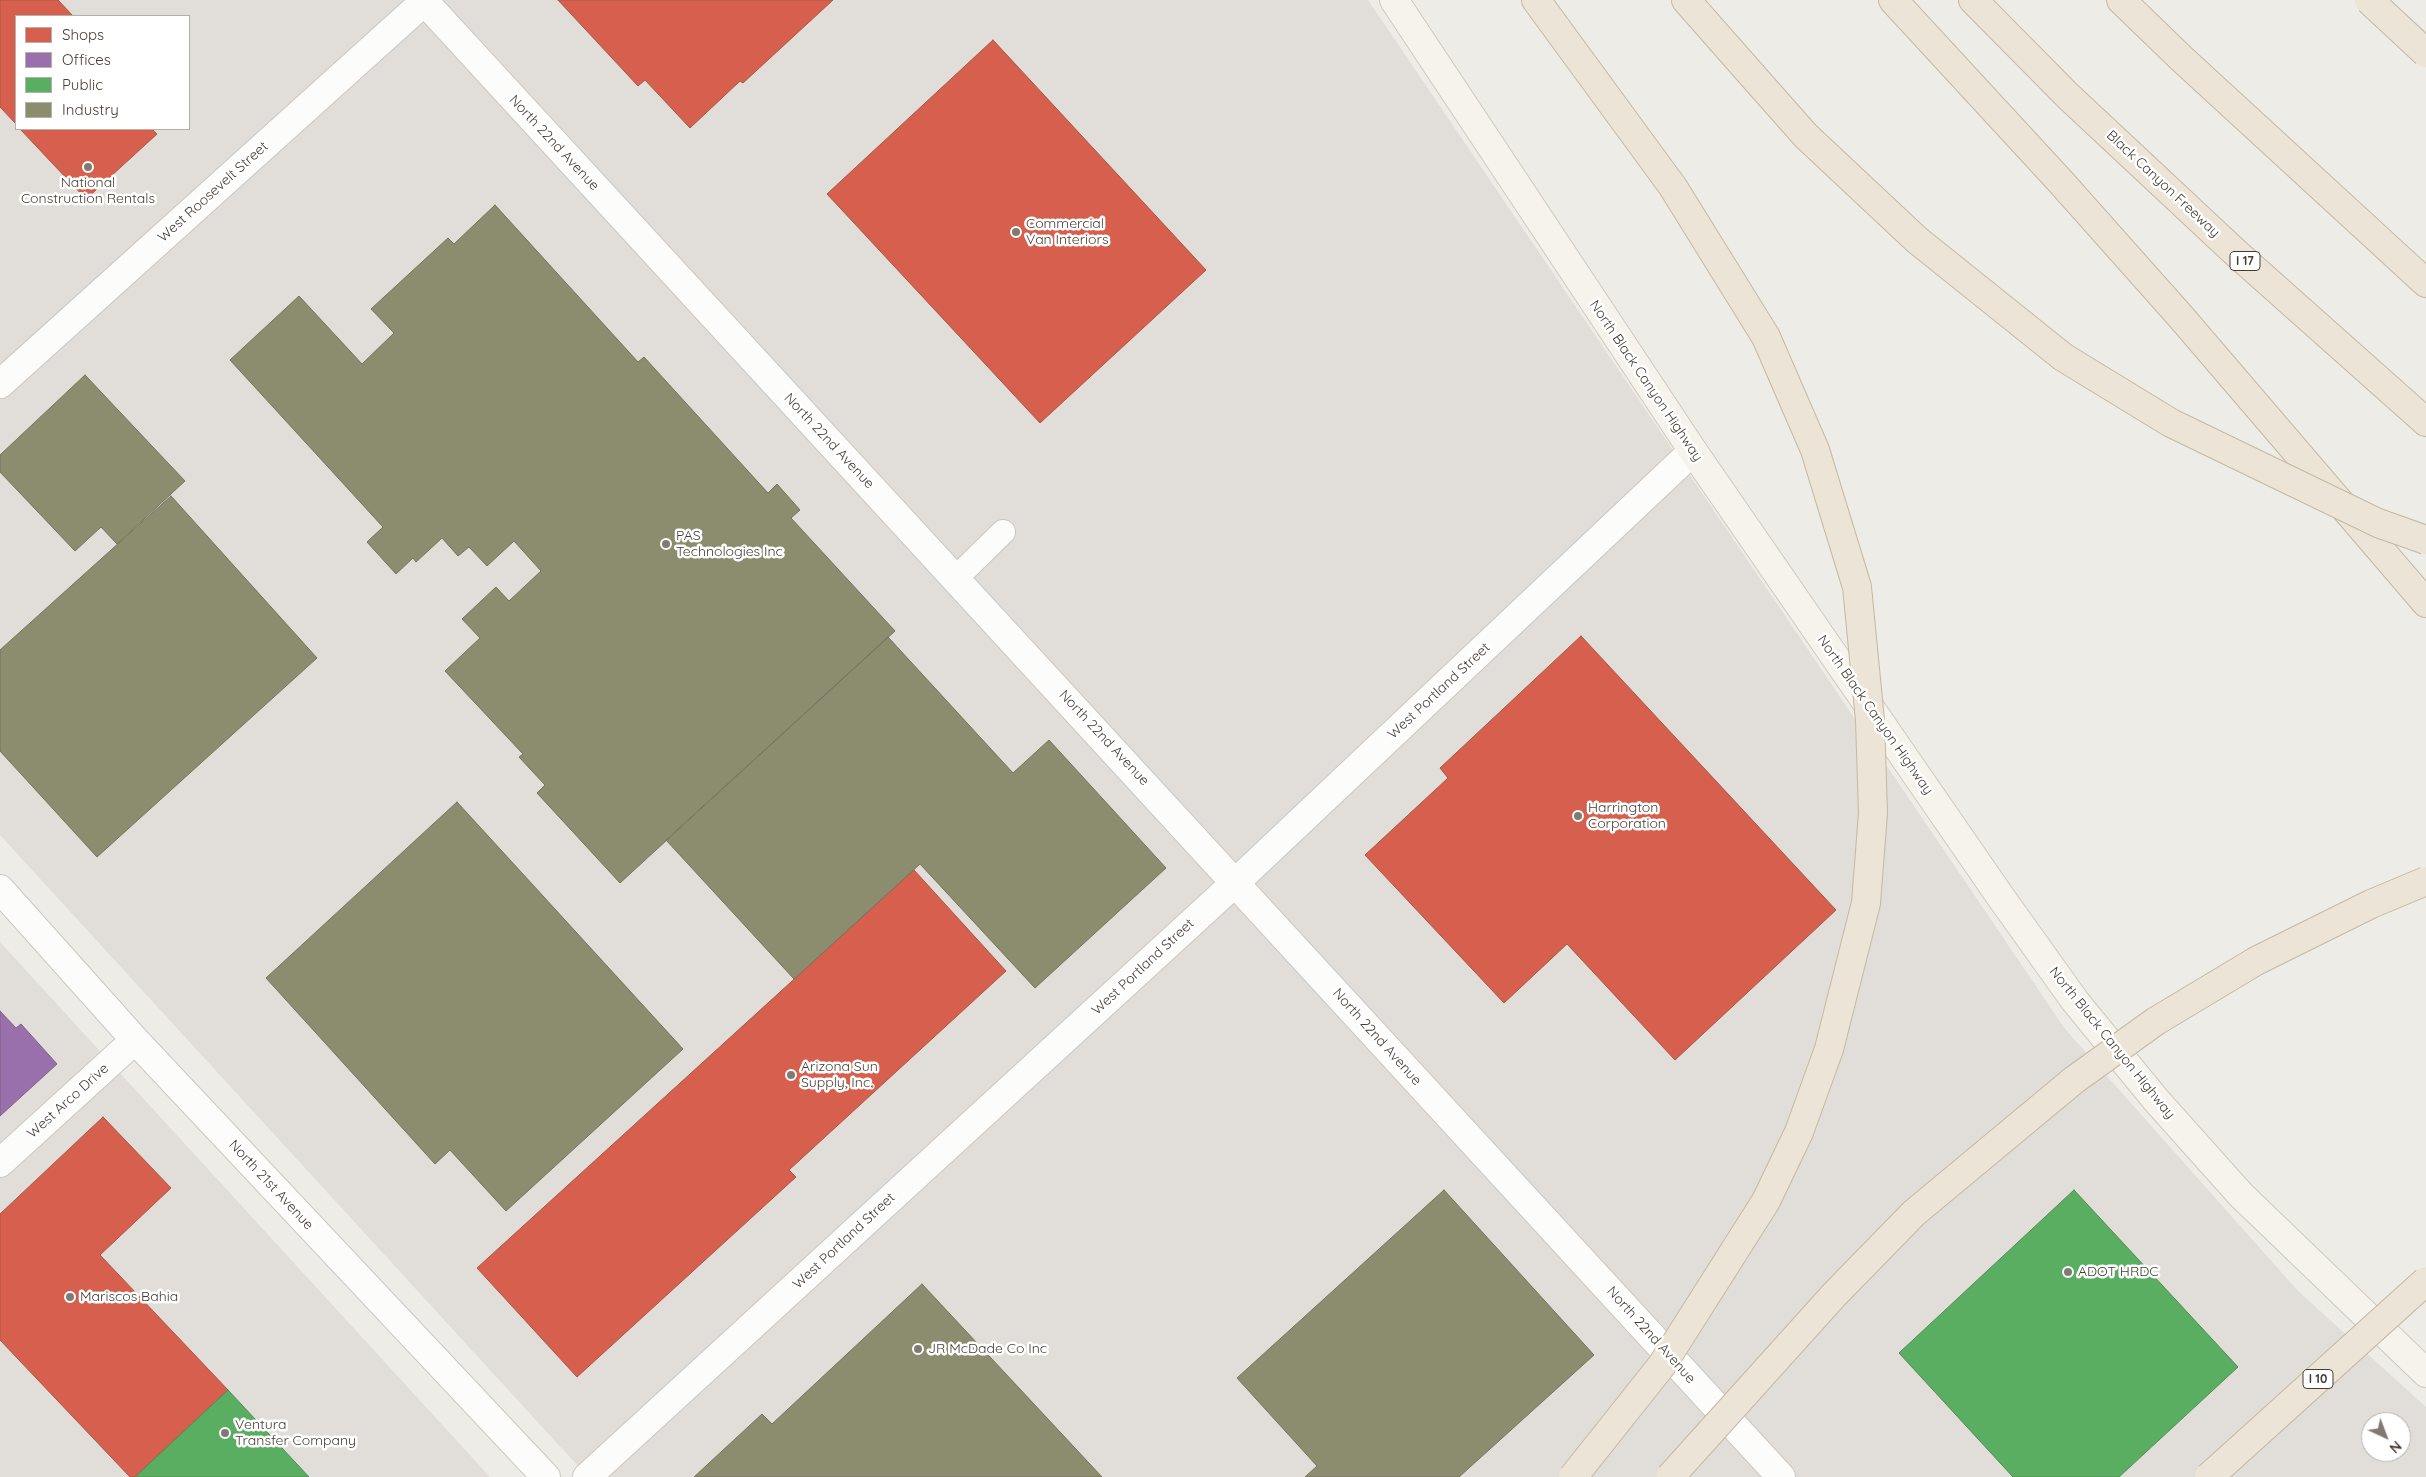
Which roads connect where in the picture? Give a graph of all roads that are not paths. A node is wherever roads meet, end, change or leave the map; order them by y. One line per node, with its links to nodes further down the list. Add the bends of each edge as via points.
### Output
1 (1394, 0): 15 (main road, North Black Canyon Highway)
2 (1536, 0): 29 (highway, bridge, via 1673,187 1766,337 1815,450 1857,587 1870,720 1873,814 1866,903 1829,1049 1799,1132 1766,1201 1662,1365)
3 (1686, 0): 17 (highway, bridge, via 1806,136 1917,240 2063,356 2171,424 2378,523)
4 (1893, 0): 19 (highway, via 2174,310)
5 (1973, 0): 14 (highway, Black Canyon Freeway / I 17, via 2068,96 2236,253)
6 (2121, 0): 12 (highway)
7 (2362, 0): 10 (highway)
8 (2368, 0): 11 (highway, bridge)
9 (425, 1): 13 (street, West Roosevelt Street); 18 (street, North 22nd Avenue)
10 (2426, 33)
11 (2426, 53)
12 (2426, 283)
13 (0, 384)
14 (2426, 422)
15 (1693, 451): 21 (street, West Portland Street); 26 (main road, North Black Canyon Highway, via 2081,1008 2156,1100 2241,1194)
16 (1003, 532): 18 (lane)
17 (2426, 540)
18 (956, 578): 21 (street, North 22nd Avenue)
19 (2426, 603)
20 (2426, 881): 30 (highway, bridge, via 2256,960 2156,1022 2074,1080 1914,1213 1834,1295)
21 (1236, 882): 28 (street, West Portland Street); 31 (street, North 22nd Avenue)
22 (0, 889): 23 (street, North 21st Avenue)
23 (135, 1040): 24 (street, West Arco Drive); 27 (street, North 21st Avenue)
24 (0, 1163)
25 (2426, 1281): 32 (highway, I 10, bridge)
26 (2426, 1373)
27 (546, 1477)
28 (587, 1477)
29 (1574, 1477)
30 (1670, 1477)
31 (1781, 1477)
32 (2209, 1477)

